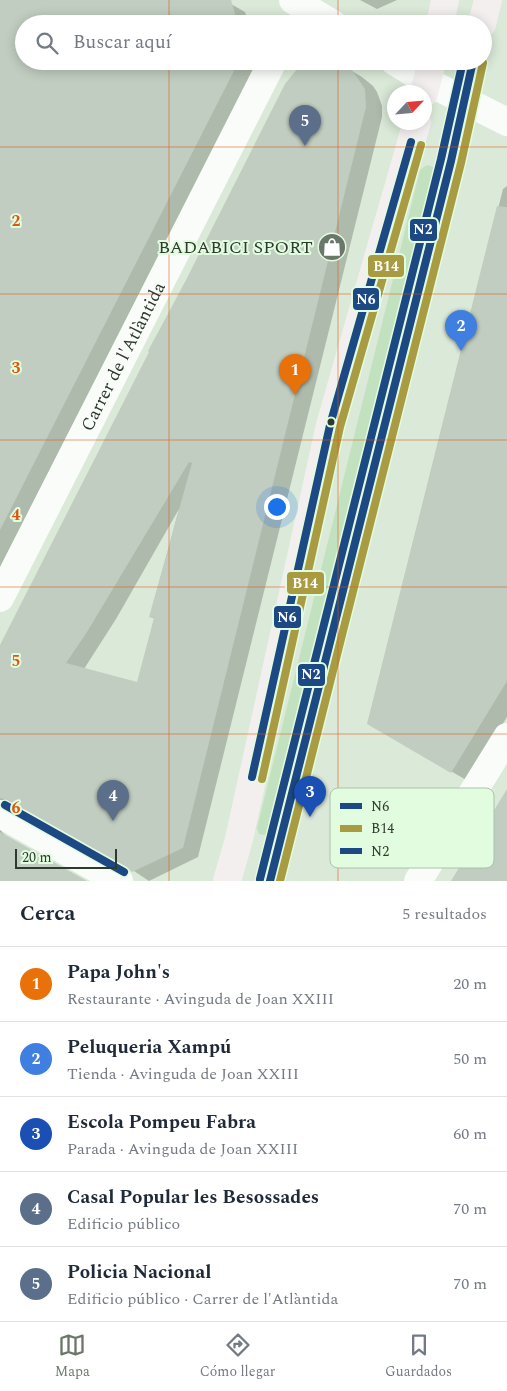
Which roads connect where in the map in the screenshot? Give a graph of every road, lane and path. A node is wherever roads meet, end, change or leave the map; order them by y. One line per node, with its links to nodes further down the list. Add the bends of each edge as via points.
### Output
1 (445, 0): 5 (street)
2 (488, 0): 6 (street)
3 (295, 9): 4 (street)
4 (310, 15)
5 (442, 15)
6 (484, 15)
7 (268, 70): 14 (street, Carrer de l'Atlàntida)
8 (411, 70): 10 (street)
9 (471, 70): 11 (street)
10 (428, 79): 11 (street)
11 (463, 100): 12 (street); 21 (street)
12 (507, 122)
13 (415, 130): 20 (street, via 330,425)
14 (0, 598)
15 (507, 737): 16 (street)
16 (475, 788)
17 (0, 814): 19 (street)
18 (426, 868): 22 (street)
19 (119, 881)
20 (227, 881)
21 (270, 881)
22 (418, 881)

